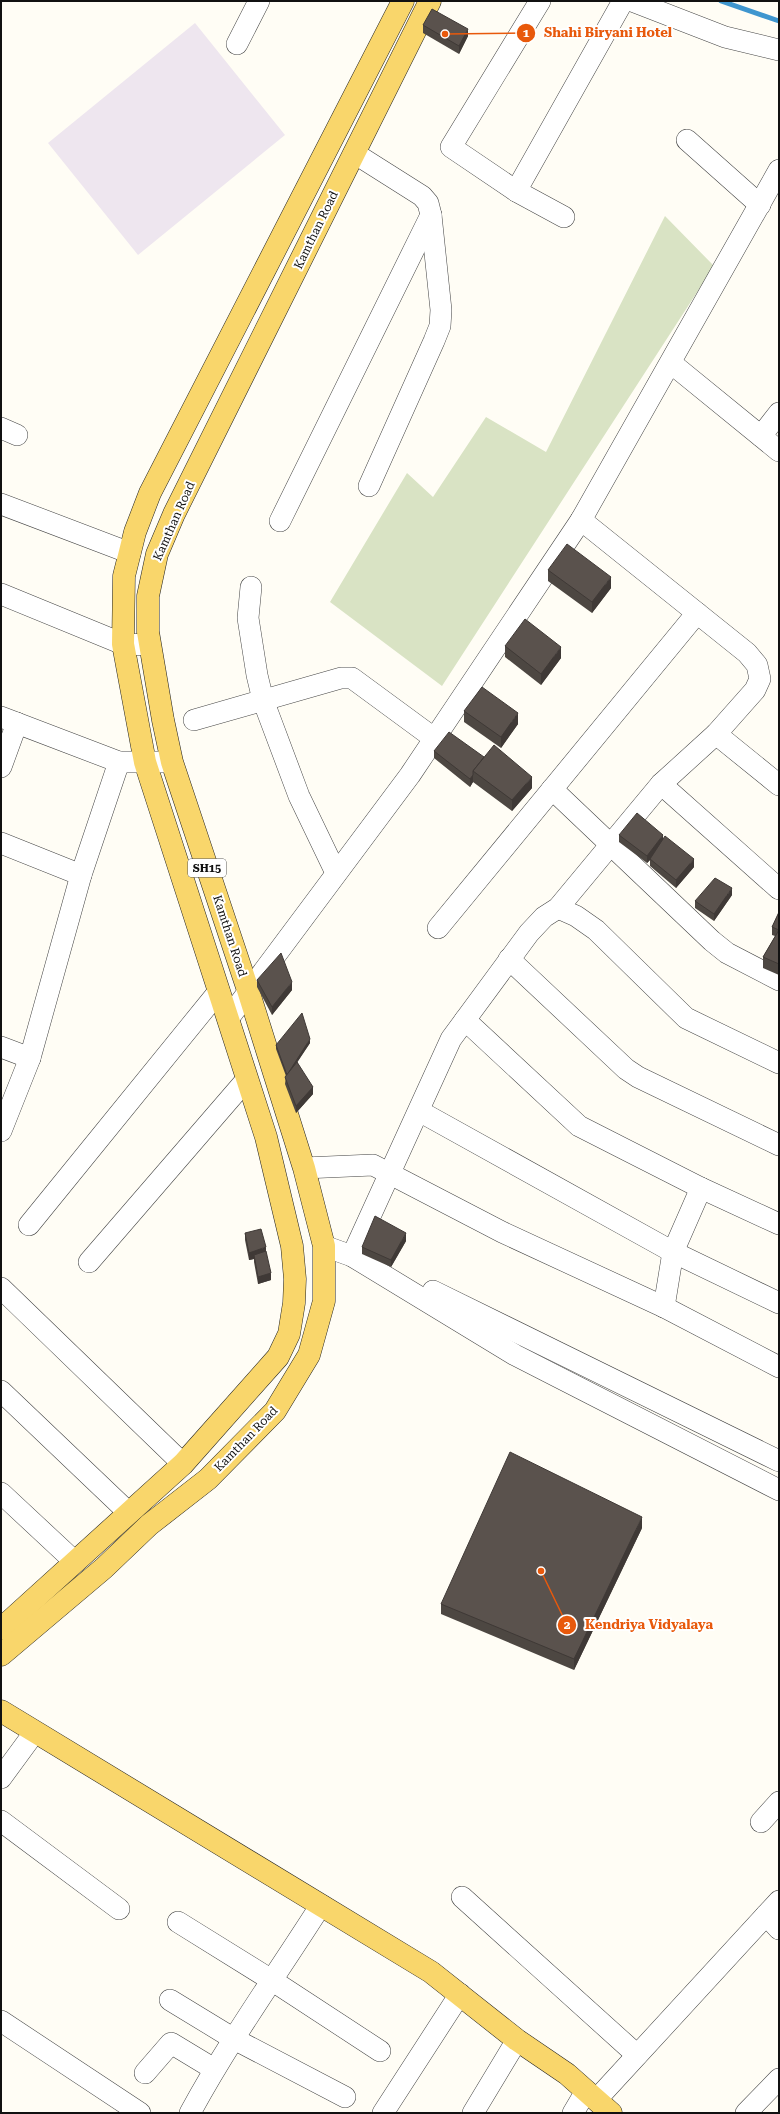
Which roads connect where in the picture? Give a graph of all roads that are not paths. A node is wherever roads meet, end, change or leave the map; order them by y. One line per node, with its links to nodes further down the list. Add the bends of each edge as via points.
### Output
1 (260, 1): 7 (street)
2 (403, 1): 16 (main road, SH15)
3 (430, 1): 10 (main road, Kamthan Road / SH15)
4 (540, 1): 12 (street, via 451,147)
5 (623, 1): 12 (street)
6 (632, 1): 8 (street, via 724,38)
7 (237, 44)
8 (779, 50)
9 (687, 140): 13 (street)
10 (354, 153): 14 (street, via 422,196 428,203); 18 (main road, Kamthan Road / SH15)
11 (779, 170): 13 (street)
12 (516, 191): 15 (street)
13 (760, 205): 17 (street)
14 (431, 215): 22 (street, via 441,310 440,326); 25 (street)
15 (564, 217)
16 (217, 360): 18 (main road); 26 (main road, SH15, via 150,493)
17 (671, 362): 20 (street); 24 (street)
18 (243, 376): 31 (main road, Kamthan Road / SH15, via 157,554 148,596)
19 (779, 413): 20 (street)
20 (761, 436): 21 (street)
21 (779, 451)
22 (370, 486)
23 (1, 504): 26 (street)
24 (581, 520): 29 (street); 36 (street)
25 (280, 521)
26 (130, 553): 30 (main road, SH15, via 124,576)
27 (251, 587): 32 (street, via 248,618)
28 (1, 594): 30 (street)
29 (697, 613): 35 (street, via 747,653 757,665 760,680 755,690); 43 (street)
30 (123, 644): 31 (street); 38 (main road, SH15)
31 (150, 645): 39 (main road, Kamthan Road / SH15)
32 (263, 700): 34 (street); 36 (street, via 341,678 352,678); 46 (street, via 299,796)
33 (9, 720): 37 (street); 40 (street)
34 (194, 720)
35 (716, 734): 41 (street); 42 (street)
36 (435, 739): 46 (street)
37 (119, 762): 38 (street); 47 (street)
38 (145, 762): 39 (street); 54 (main road, SH15)
39 (172, 762): 53 (main road, Kamthan Road / SH15)
40 (1, 767)
41 (661, 784): 45 (street); 48 (street)
42 (779, 785)
43 (552, 789): 45 (street); 50 (street)
44 (1, 844): 47 (street)
45 (610, 845): 49 (street); 52 (street, via 712,941 737,958)
46 (336, 873): 53 (street)
47 (81, 875): 58 (street)
48 (779, 889)
49 (558, 908): 51 (street, via 544,917); 59 (street, via 576,916 596,930 686,1018)
50 (438, 928)
51 (509, 959): 56 (street); 63 (street, via 626,1069)
52 (779, 980)
53 (248, 990): 55 (street); 64 (main road, Kamthan Road / SH15)
54 (219, 991): 55 (main road, SH15); 68 (street)
55 (228, 1019): 60 (main road, SH15)
56 (465, 1020): 61 (street, via 451,1039); 66 (street, via 579,1126)
57 (1, 1047): 58 (street)
58 (30, 1058): 62 (street)
59 (779, 1063)
60 (247, 1079): 72 (street); 75 (main road, SH15, via 266,1137 292,1246)
61 (419, 1111): 65 (street); 70 (street)
62 (1, 1131)
63 (779, 1145)
64 (304, 1168): 65 (street, via 373,1165); 69 (main road, Kamthan Road / SH15)
65 (391, 1174): 71 (street); 77 (street, via 502,1232)
66 (701, 1188): 67 (street); 70 (street)
67 (779, 1224)
68 (29, 1225)
69 (324, 1246): 71 (street); 74 (main road, Kamthan Road / SH15)
70 (673, 1252): 76 (street); 77 (street)
71 (353, 1254): 80 (street); 82 (street, via 515,1355)
72 (89, 1262)
73 (1, 1288): 81 (street)
74 (324, 1301): 75 (main road); 87 (main road, Kamthan Road / SH15, via 309,1355 275,1411 208,1479 149,1525 104,1568)
75 (294, 1303): 81 (main road, SH15, via 289,1334 278,1357)
76 (779, 1303)
77 (664, 1307): 78 (street)
78 (779, 1367)
79 (1, 1391): 84 (street)
80 (779, 1461)
81 (184, 1464): 84 (main road, SH15)
82 (779, 1490)
83 (1, 1493): 85 (street)
84 (129, 1513): 85 (main road, SH15)
85 (75, 1562): 86 (main road, SH15)
86 (1, 1629)
87 (1, 1655)
88 (1, 1711): 89 (main road)
89 (34, 1733): 90 (street); 95 (main road)
90 (1, 1778)
91 (779, 1802): 93 (street)
92 (1, 1821): 96 (street)
93 (761, 1822)
94 (462, 1897): 106 (street)
95 (321, 1905): 99 (street); 100 (main road, via 431,1972)
96 (120, 1909)
97 (775, 1915): 106 (street)
98 (178, 1922): 99 (street)
99 (273, 1981): 103 (street); 105 (street)
100 (460, 1994): 104 (main road); 114 (street)
101 (170, 2000): 103 (street)
102 (1, 2021): 112 (street)
103 (234, 2039): 107 (street); 110 (street)
104 (517, 2040): 111 (main road, via 567,2074); 115 (street)
105 (380, 2051)
106 (637, 2055): 111 (street)
107 (214, 2069): 108 (street, via 171,2043); 113 (street)
108 (145, 2073)
109 (779, 2079): 117 (street)
110 (345, 2097)
111 (598, 2101): 116 (street)
112 (140, 2113)
113 (190, 2113)
114 (383, 2113)
115 (473, 2113)
116 (573, 2113)
117 (746, 2113)

